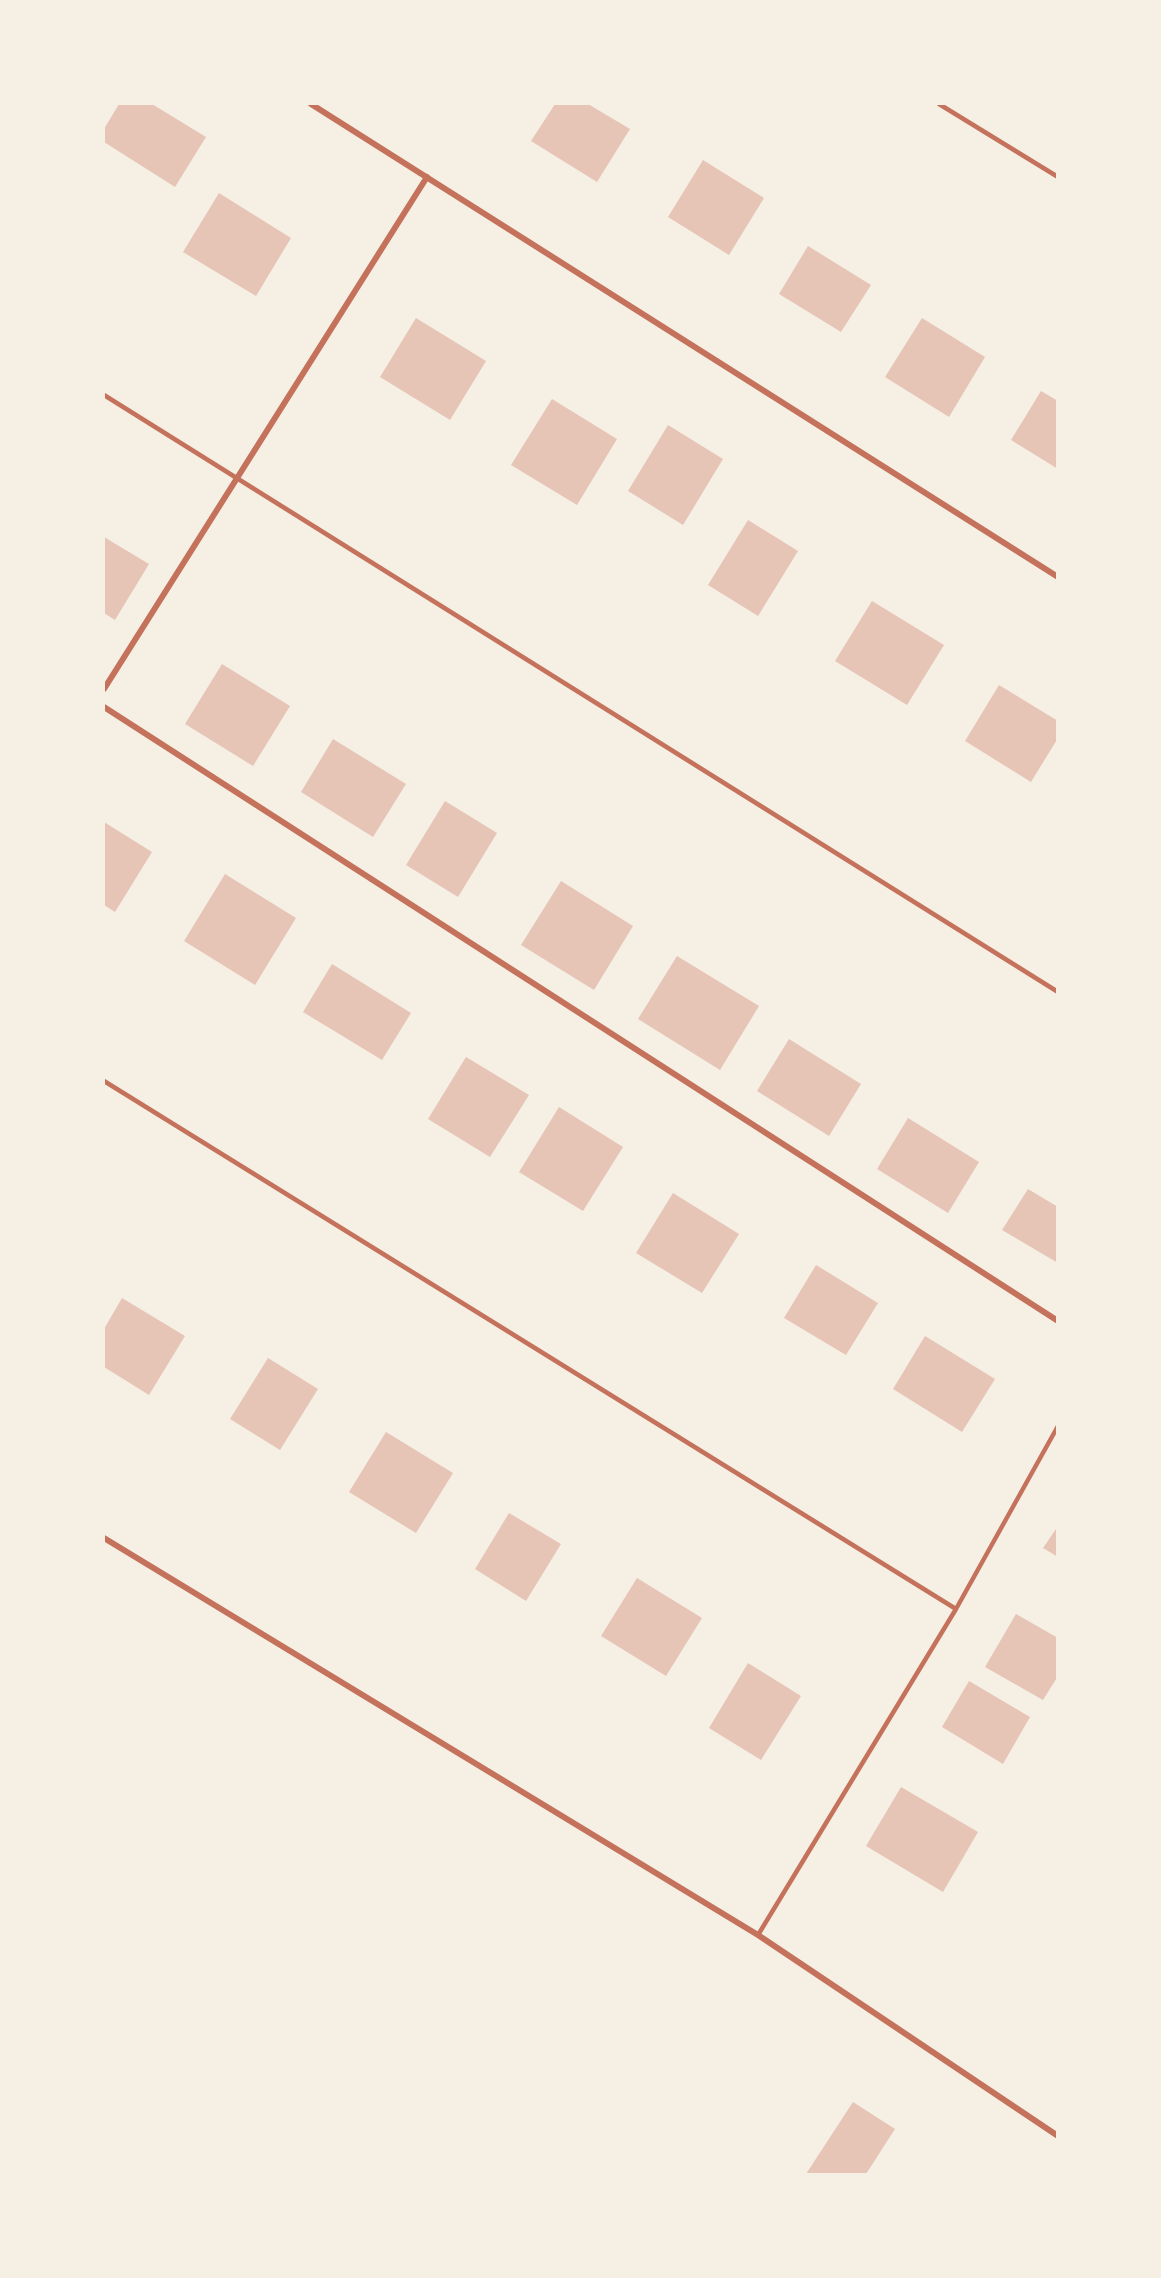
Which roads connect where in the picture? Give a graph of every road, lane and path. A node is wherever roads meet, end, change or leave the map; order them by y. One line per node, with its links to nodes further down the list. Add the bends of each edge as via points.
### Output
1 (311, 104): 3 (street)
2 (939, 104): 4 (lane)
3 (428, 177): 6 (street); 7 (street)
4 (1058, 177)
5 (104, 395): 6 (lane)
6 (237, 478): 8 (street); 10 (lane)
7 (1058, 577)
8 (104, 689)
9 (104, 707): 12 (street)
10 (1058, 992)
11 (104, 1081): 15 (lane)
12 (1058, 1321)
13 (1058, 1426): 15 (lane)
14 (104, 1538): 16 (street)
15 (956, 1609): 16 (lane)
16 (758, 1935): 17 (street)
17 (1058, 2136)

